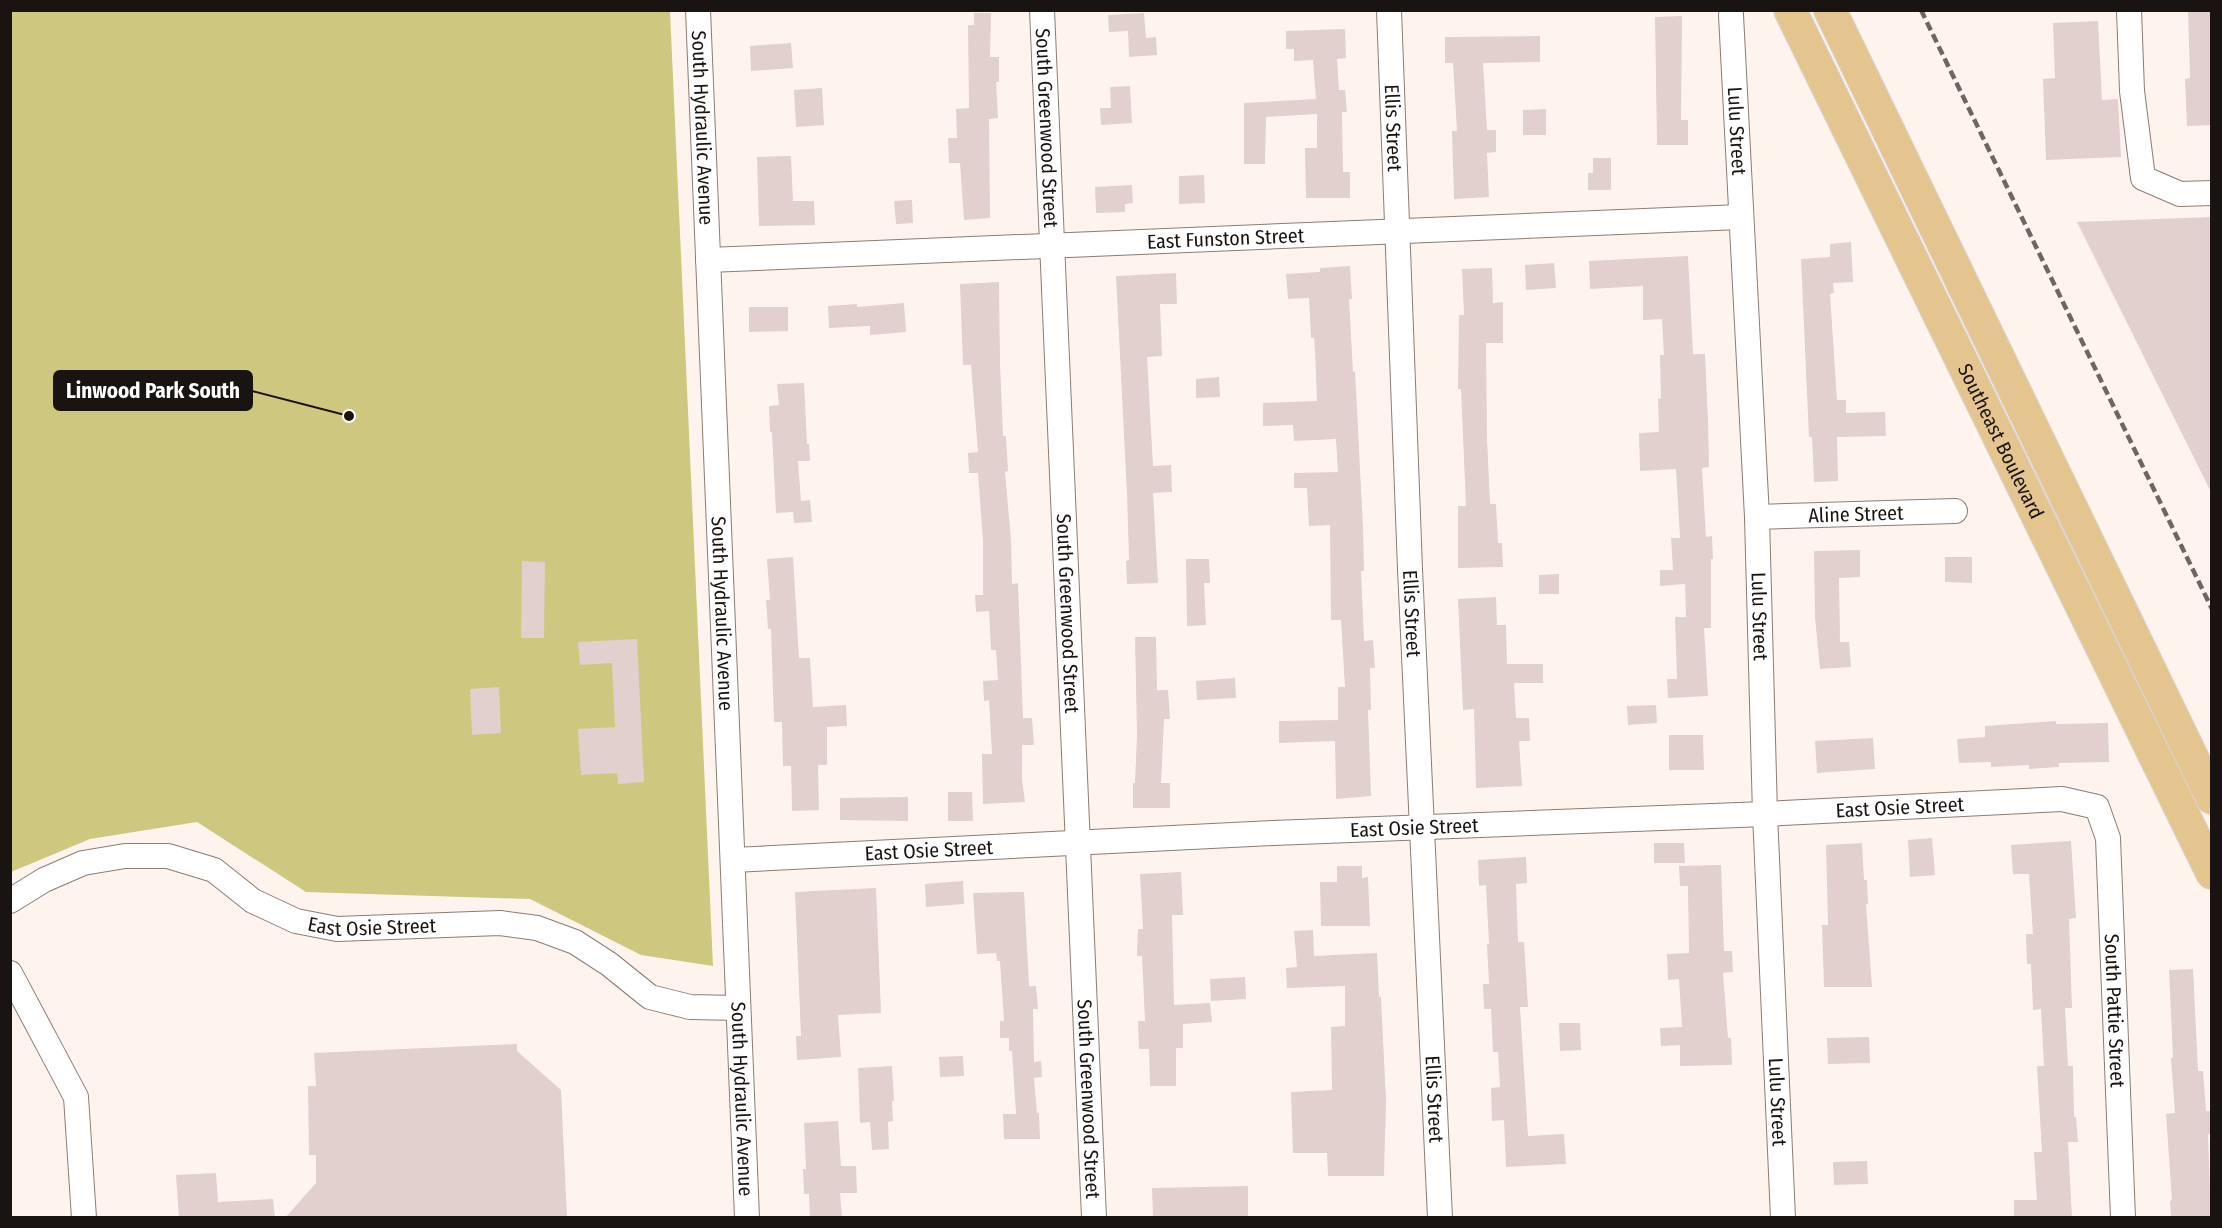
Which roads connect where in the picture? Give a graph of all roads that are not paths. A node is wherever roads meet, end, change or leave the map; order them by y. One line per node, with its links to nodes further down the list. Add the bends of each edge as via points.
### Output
1 (698, 10): 12 (street, South Hydraulic Avenue)
2 (1042, 10): 11 (street, South Greenwood Street)
3 (1389, 10): 10 (street, Ellis Street)
4 (1790, 10): 21 (main road, Southeast Boulevard)
5 (1830, 10): 15 (main road, Southeast Boulevard)
6 (2129, 10): 8 (street, via 2132,91 2143,178 2180,194)
7 (1731, 15): 9 (street, Lulu Street)
8 (2211, 193)
9 (1740, 217): 10 (street, East Funston Street); 14 (street, Lulu Street)
10 (1397, 231): 11 (street, East Funston Street); 18 (street, Ellis Street)
11 (1052, 246): 12 (street, East Funston Street); 19 (street, South Greenwood Street)
12 (708, 260): 20 (street, South Hydraulic Avenue)
13 (1955, 511): 14 (street, Aline Street)
14 (1757, 517): 17 (street, Lulu Street)
15 (2211, 798)
16 (2097, 807): 17 (street, East Osie Street, via 2062,799); 30 (street, South Pattie Street, via 2108,838)
17 (1765, 814): 18 (street, East Osie Street); 29 (street, Lulu Street)
18 (1422, 827): 19 (street, East Osie Street); 28 (street, Ellis Street)
19 (1077, 843): 20 (street, East Osie Street); 27 (street, South Greenwood Street)
20 (733, 860): 24 (street, South Hydraulic Avenue)
21 (2211, 873)
22 (10, 901): 24 (street, East Osie Street, via 83,863 125,856 168,856 214,870 253,901 296,921 337,929 500,923 537,928 575,942 650,997 690,1007)
23 (10, 974): 25 (street, via 76,1097)
24 (738, 1008): 26 (street, South Hydraulic Avenue)
25 (84, 1218)
26 (747, 1218)
27 (1094, 1218)
28 (1440, 1218)
29 (1783, 1218)
30 (2123, 1218)

